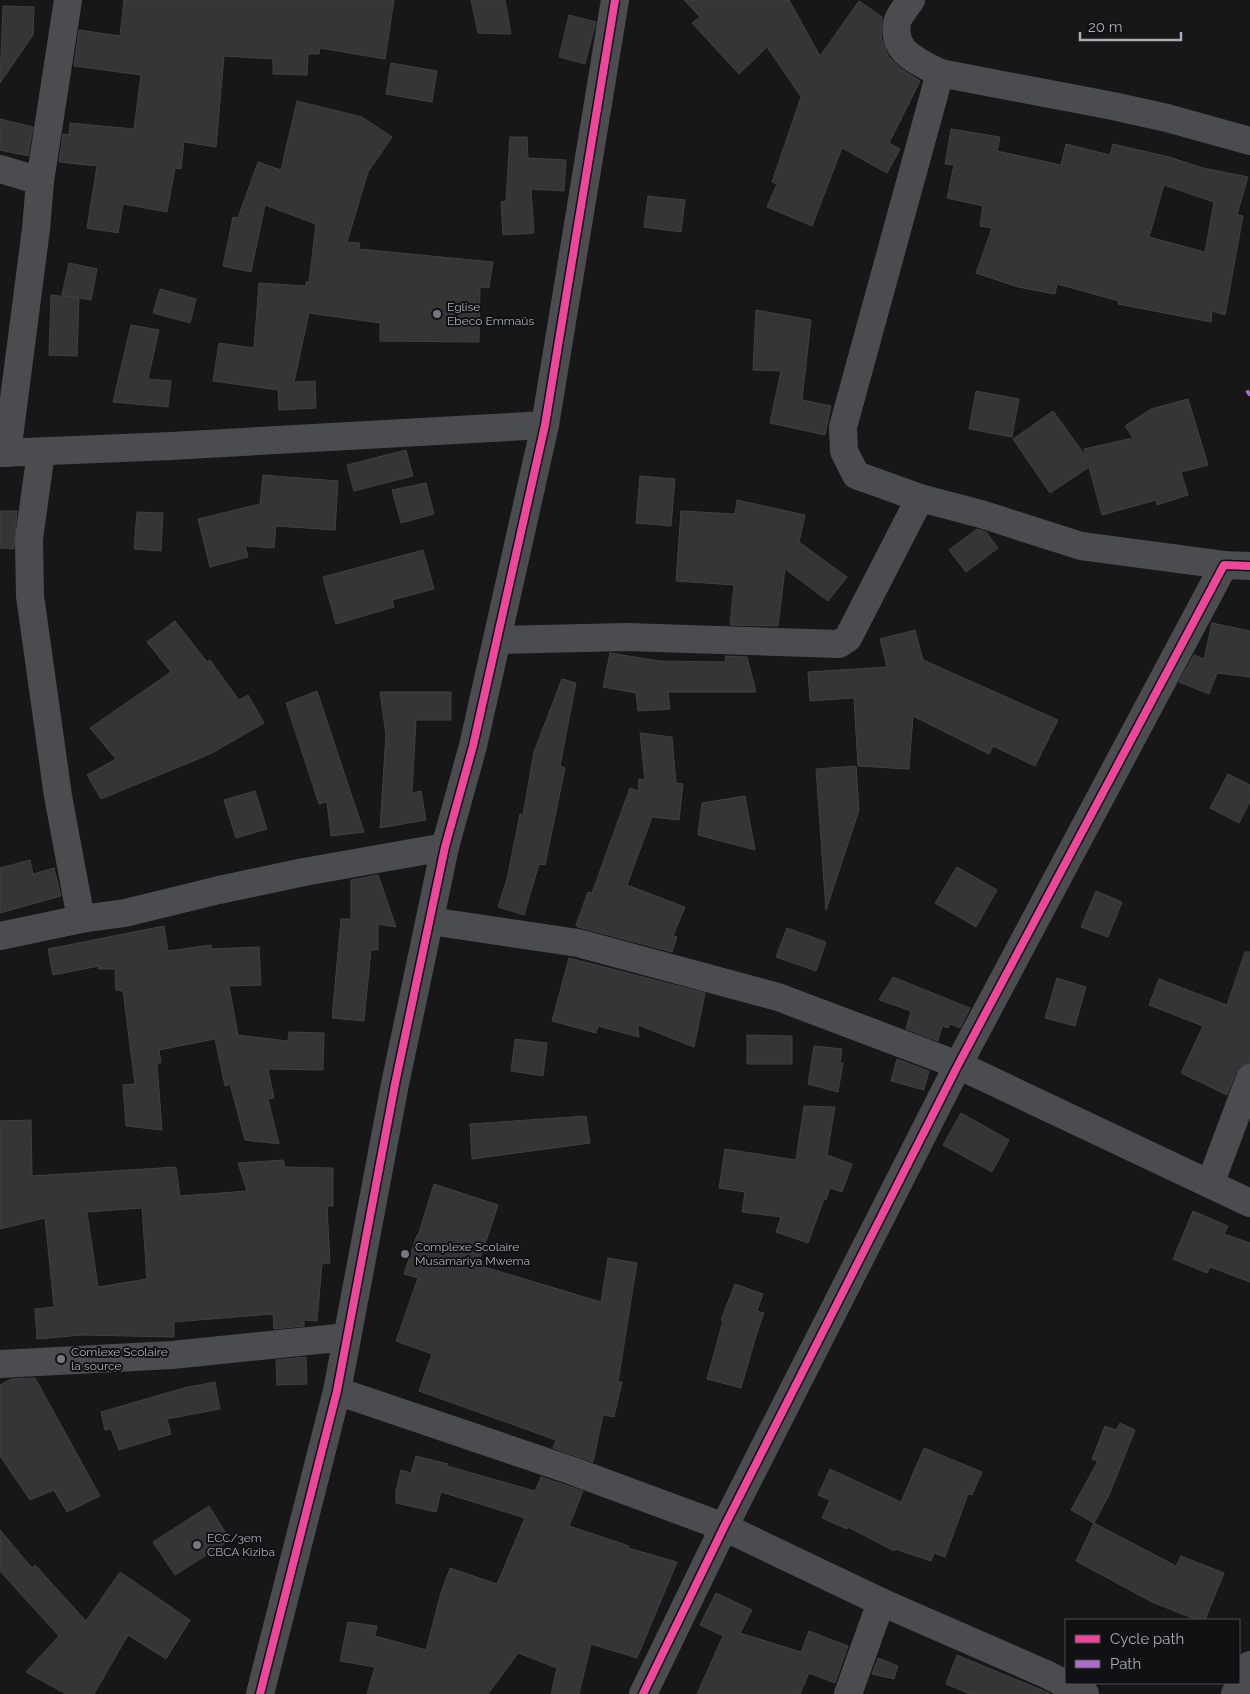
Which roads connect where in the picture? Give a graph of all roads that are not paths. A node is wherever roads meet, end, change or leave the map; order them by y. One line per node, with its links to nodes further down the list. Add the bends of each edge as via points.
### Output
1 (68, 0): 7 (street)
2 (615, 0): 8 (street)
3 (912, 0): 4 (street, via 896,22 898,40 906,55)
4 (940, 73): 5 (street, via 1113,106); 11 (street, via 843,427 844,451 856,475)
5 (1250, 141)
6 (0, 169): 7 (street)
7 (40, 181): 10 (street, via 36,229)
8 (545, 425): 9 (street); 13 (street)
9 (41, 452): 10 (street); 15 (street, via 28,539 30,596 58,796)
10 (3, 453)
11 (920, 498): 12 (street, via 1081,546); 13 (street, via 848,638 839,644 627,637)
12 (1237, 565): 18 (street)
13 (498, 640): 14 (street)
14 (445, 847): 15 (street, via 304,872 125,913); 16 (street)
15 (81, 919): 17 (street)
16 (430, 921): 18 (street, via 578,943 769,994); 22 (street, via 394,1084)
17 (0, 936)
18 (958, 1065): 20 (street); 25 (street)
19 (1250, 1078): 20 (street)
20 (1210, 1184): 21 (street)
21 (1250, 1202)
22 (347, 1337): 23 (street, via 172,1355); 24 (street)
23 (0, 1364)
24 (337, 1391): 25 (street); 30 (street)
25 (724, 1527): 26 (street); 31 (street)
26 (881, 1602): 28 (street); 32 (street)
27 (1250, 1665): 34 (street)
28 (1065, 1684)
29 (1066, 1684): 33 (street)
30 (260, 1694)
31 (643, 1694)
32 (848, 1694)
33 (1085, 1694)
34 (1235, 1694)

